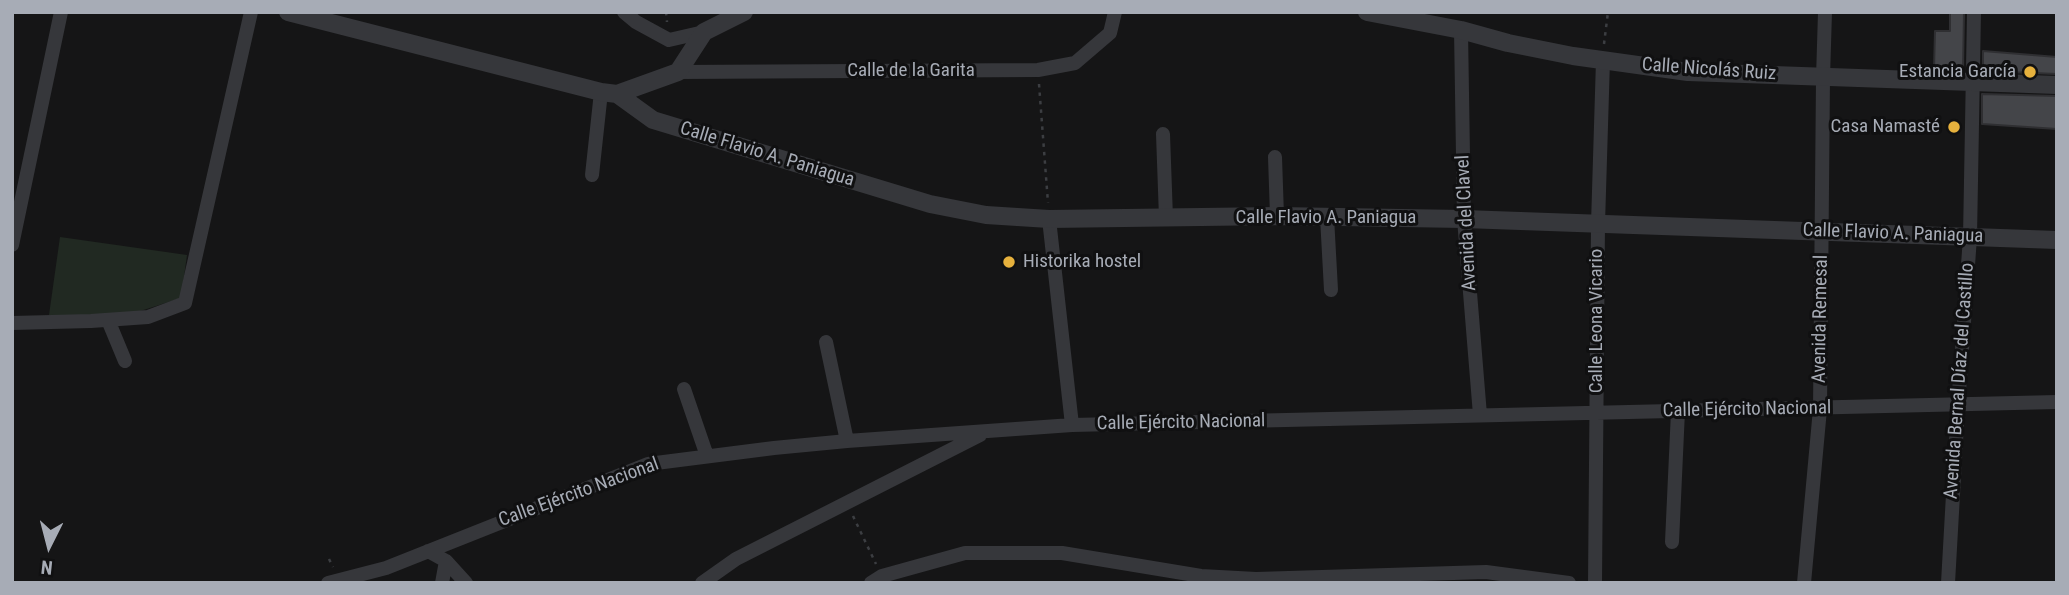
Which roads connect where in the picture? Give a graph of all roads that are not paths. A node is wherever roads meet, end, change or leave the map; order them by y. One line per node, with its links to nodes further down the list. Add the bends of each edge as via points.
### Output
1 (61, 12): 30 (street)
2 (251, 12): 32 (street, via 185,303 148,317)
3 (288, 12): 17 (street)
4 (624, 12): 11 (street, via 669,40)
5 (744, 12): 11 (street)
6 (1115, 12): 13 (street, Calle de la Garita, via 1110,33 1075,62 1038,70)
7 (1367, 12): 10 (street, Calle Nicolás Ruiz)
8 (1825, 12): 14 (street, Avenida Remesal)
9 (1974, 12): 15 (street, Avenida Bernal Díaz del Castillo)
10 (1461, 30): 12 (street, Calle Nicolás Ruiz); 25 (street, Avenida del Clavel)
11 (704, 32): 13 (street)
12 (1603, 60): 14 (street, Calle Nicolás Ruiz, via 1688,72); 26 (street, Calle Leona Vicario)
13 (678, 72): 17 (street, Calle de la Garita)
14 (1823, 78): 15 (street, Calle Nicolás Ruiz); 27 (street, Avenida Remesal)
15 (1974, 82): 16 (street, Calle Nicolás Ruiz); 28 (street, Avenida Bernal Díaz del Castillo)
16 (2057, 86)
17 (609, 93): 20 (street); 24 (street, Calle Flavio A. Paniagua, via 653,120 930,204 986,215)
18 (1163, 134): 23 (street)
19 (1275, 157): 21 (street)
20 (592, 175)
21 (1277, 216): 22 (street, Calle Flavio A. Paniagua); 23 (street, Calle Flavio A. Paniagua)
22 (1327, 217): 25 (street, Calle Flavio A. Paniagua); 31 (street)
23 (1166, 218): 24 (street, Calle Flavio A. Paniagua)
24 (1049, 219): 43 (street)
25 (1464, 219): 26 (street, Calle Flavio A. Paniagua); 42 (street, Avenida del Clavel)
26 (1598, 224): 27 (street, Calle Flavio A. Paniagua); 41 (street, Calle Leona Vicario)
27 (1822, 230): 28 (street, Calle Flavio A. Paniagua); 39 (street, Avenida Remesal)
28 (1970, 237): 29 (street, Calle Flavio A. Paniagua); 38 (street, Avenida Bernal Díaz del Castillo)
29 (2057, 240)
30 (12, 245)
31 (1331, 290)
32 (108, 320): 33 (street); 35 (street)
33 (12, 323)
34 (826, 342): 45 (street)
35 (125, 361)
36 (684, 389): 46 (street)
37 (2057, 402): 38 (street, Calle Ejército Nacional)
38 (1958, 406): 39 (street, Calle Ejército Nacional); 59 (street, Avenida Bernal Díaz del Castillo)
39 (1820, 409): 40 (street, Calle Ejército Nacional); 58 (street, Avenida Remesal)
40 (1678, 411): 41 (street, Calle Ejército Nacional); 47 (street)
41 (1597, 413): 42 (street, Calle Ejército Nacional); 57 (street, Calle Leona Vicario)
42 (1480, 415): 43 (street, Calle Ejército Nacional)
43 (1072, 425): 44 (street, Calle Ejército Nacional)
44 (987, 431): 45 (street, Calle Ejército Nacional); 55 (street, via 736,559)
45 (847, 441): 46 (street, Calle Ejército Nacional)
46 (707, 456): 48 (street, Calle Ejército Nacional, via 648,464)
47 (1672, 542)
48 (428, 551): 49 (street); 52 (street, Calle Ejército Nacional)
49 (446, 561): 53 (street); 54 (street)
50 (1390, 578): 51 (street, via 1200,576 1062,552 965,553); 56 (street, via 1486,572)
51 (876, 579)
52 (328, 583)
53 (442, 583)
54 (466, 583)
55 (702, 583)
56 (1569, 583)
57 (1595, 583)
58 (1804, 583)
59 (1948, 583)

